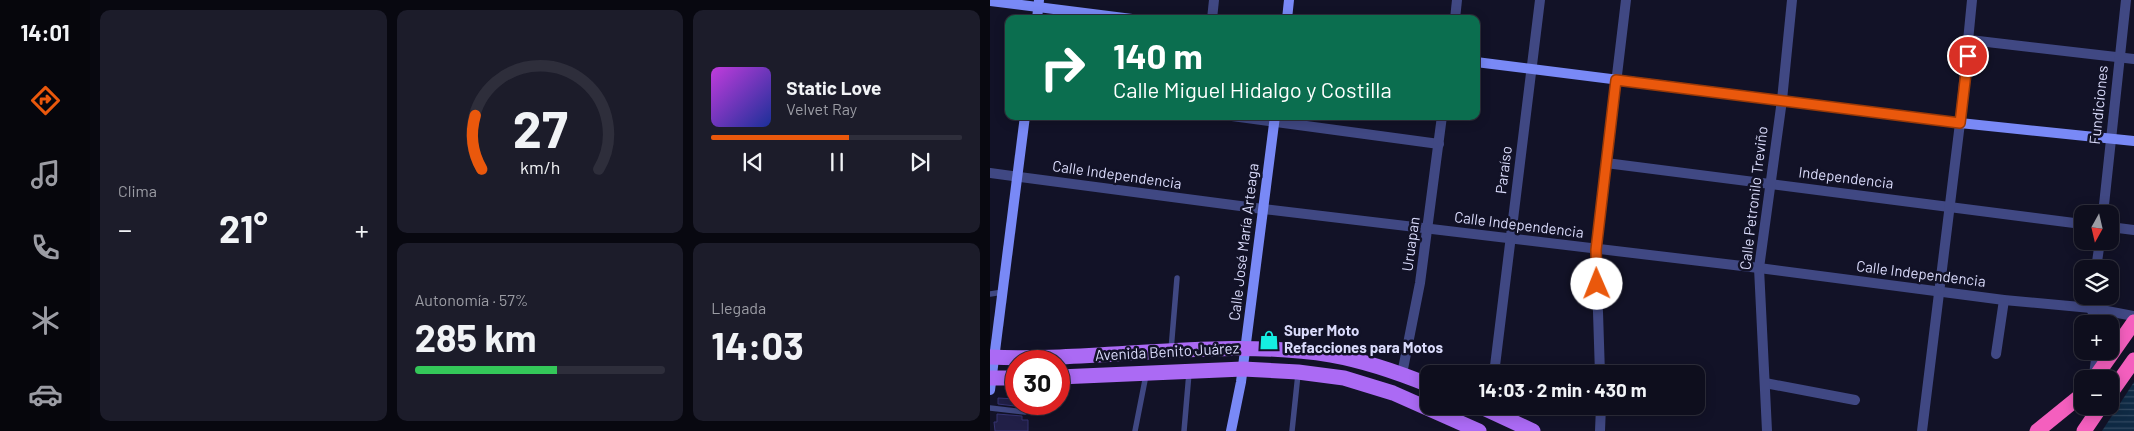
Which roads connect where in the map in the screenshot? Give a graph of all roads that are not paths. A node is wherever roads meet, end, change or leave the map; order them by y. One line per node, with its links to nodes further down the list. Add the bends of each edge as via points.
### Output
1 (1214, 0): 12 (street)
2 (1289, 0): 13 (street)
3 (1457, 0): 14 (street)
4 (1540, 0): 19 (street, Paraíso)
5 (1626, 0): 20 (street)
6 (1792, 0): 21 (street, Calle Petronilo Treviño)
7 (1972, 0): 15 (street)
8 (2126, 0): 16 (street, Fundiciones)
9 (990, 1): 10 (street)
10 (1039, 4): 11 (street)
11 (1107, 15)
12 (1212, 15)
13 (1287, 15)
14 (1455, 15)
15 (1970, 40): 16 (street); 26 (street)
16 (2119, 57): 17 (street); 27 (street, Fundiciones)
17 (2134, 59)
18 (1480, 63): 19 (street)
19 (1531, 69): 20 (street); 41 (street, Paraíso)
20 (1616, 80): 21 (street); 30 (street)
21 (1782, 100): 26 (street); 33 (street, Calle Petronilo Treviño)
22 (1025, 120): 32 (street)
23 (1275, 120): 36 (street, Calle José María Arteaga)
24 (1282, 120): 29 (street)
25 (1442, 120): 29 (street, Uruapan)
26 (1960, 123): 27 (street); 35 (street)
27 (2110, 138): 28 (street); 34 (street, Fundiciones)
28 (2134, 141)
29 (1439, 144): 39 (street, Uruapan)
30 (1606, 163): 33 (street, Independencia); 42 (street)
31 (990, 173): 32 (street, Calle Independencia)
32 (1018, 177): 36 (street, Calle Independencia); 46 (street)
33 (1771, 184): 35 (street, Independencia); 43 (street, Calle Petronilo Treviño)
34 (2104, 205)
35 (1950, 207): 37 (street, Independencia); 45 (street)
36 (1263, 209): 39 (street, Calle Independencia); 54 (street, Calle José María Arteaga)
37 (2074, 223)
38 (2119, 228): 40 (street)
39 (1428, 229): 41 (street, Calle Independencia); 66 (street, Uruapan)
40 (2134, 230)
41 (1510, 240): 42 (street, Calle Independencia); 59 (street, Paraíso)
42 (1596, 250): 43 (street, Calle Independencia); 60 (street)
43 (1759, 268): 45 (street, Calle Independencia); 72 (street, Calle Petronilo Treviño)
44 (1177, 278): 55 (lane)
45 (1940, 291): 48 (street, Calle Independencia); 89 (street)
46 (1003, 292): 47 (lane); 57 (street)
47 (990, 294)
48 (2004, 300): 50 (street, Calle Independencia); 56 (street)
49 (2092, 305): 50 (street)
50 (2091, 308): 51 (street); 52 (street, Calle Independencia)
51 (2093, 315)
52 (2134, 316)
53 (2134, 322): 62 (highway)
54 (1245, 348): 55 (main road, Avenida Benito Juárez); 61 (street, Calle José María Arteaga); 66 (main road, Avenida Benito Juárez, via 1332,356)
55 (1171, 352): 57 (main road, Avenida Benito Juárez)
56 (1996, 354)
57 (992, 357): 71 (street)
58 (2134, 360): 70 (highway)
59 (1495, 365)
60 (1600, 365)
61 (1243, 368): 63 (main road, Avenida Benito Juárez); 64 (main road, Avenida Benito Juárez); 83 (street, Calle José María Arteaga)
62 (2100, 370)
63 (1189, 371): 65 (main road, Avenida Benito Juárez); 82 (lane)
64 (1298, 372): 84 (lane); 85 (main road, Avenida Benito Juárez, via 1344,378 1393,393)
65 (1147, 373): 67 (main road, Avenida Benito Juárez); 81 (lane)
66 (1402, 374): 69 (main road, Avenida Benito Juárez)
67 (1070, 376)
68 (1005, 380): 71 (main road)
69 (1420, 381)
70 (2119, 381)
71 (991, 382)
72 (1765, 383): 73 (street); 88 (street, Calle Petronilo Treviño)
73 (1855, 400)
74 (2074, 401): 90 (highway)
75 (2074, 404): 91 (highway)
76 (990, 408): 77 (lane)
77 (1005, 410)
78 (1501, 415): 86 (main road)
79 (1601, 415): 87 (street)
80 (2096, 415): 92 (highway)
81 (1135, 431)
82 (1184, 431)
83 (1231, 431)
84 (1292, 431)
85 (1479, 431)
86 (1534, 431)
87 (1600, 431)
88 (1767, 431)
89 (1922, 431)
90 (2036, 431)
91 (2054, 431)
92 (2084, 431)

